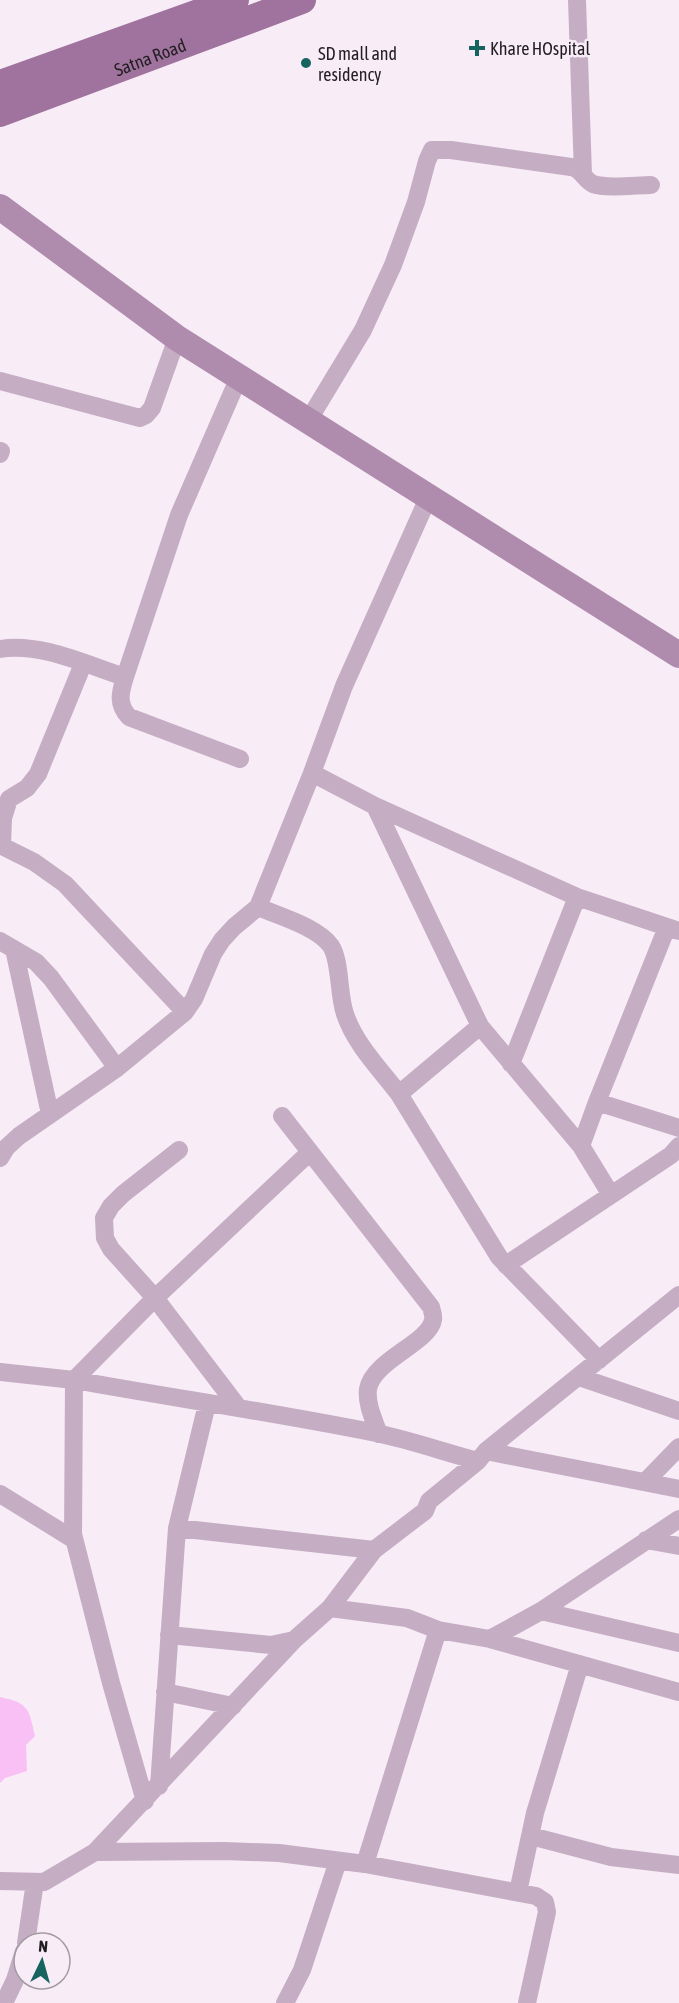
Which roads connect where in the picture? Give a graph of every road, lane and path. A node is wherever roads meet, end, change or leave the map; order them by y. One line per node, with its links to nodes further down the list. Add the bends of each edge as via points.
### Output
1 (235, 0): 4 (main road)
2 (302, 0): 5 (main road, Satna Road)
3 (577, 0): 6 (street)
4 (0, 84)
5 (0, 112)
6 (583, 174): 7 (street, via 601,186); 12 (street, via 572,167 432,150 388,276 363,330)
7 (651, 184)
8 (0, 207): 9 (street)
9 (177, 338): 10 (street); 11 (street, via 152,408 140,418)
10 (239, 377): 12 (street); 17 (street, via 179,515)
11 (0, 381)
12 (308, 421): 13 (street)
13 (428, 498): 15 (street); 19 (street, via 344,686)
14 (0, 649): 16 (street, via 26,647)
15 (679, 655)
16 (83, 664): 17 (street); 21 (street, via 38,774 27,788 9,799)
17 (125, 677): 18 (street, via 120,698 129,717)
18 (240, 759)
19 (312, 773): 20 (street); 23 (street)
20 (375, 806): 22 (street); 27 (street)
21 (1, 845): 26 (street, via 65,884)
22 (577, 897): 24 (street); 28 (street)
23 (258, 907): 26 (street, via 222,940); 30 (street, via 318,933 331,946 352,1034)
24 (673, 929): 31 (street)
25 (7, 945): 29 (street, via 36,962 51,978); 32 (street)
26 (185, 1012): 29 (street)
27 (480, 1026): 28 (street); 30 (street)
28 (512, 1064): 35 (street)
29 (117, 1068): 32 (street)
30 (399, 1094): 41 (street)
31 (597, 1102): 34 (street); 35 (street)
32 (50, 1114): 39 (street, via 19,1136)
33 (282, 1116): 38 (street)
34 (679, 1128)
35 (580, 1146): 40 (street)
36 (679, 1146): 40 (street)
37 (179, 1150): 43 (street, via 123,1194 104,1218 105,1238 111,1249)
38 (310, 1152): 43 (street); 51 (street, via 433,1314 433,1323 426,1332 370,1381 368,1403)
39 (0, 1158)
40 (612, 1195): 41 (street)
41 (506, 1265): 44 (street)
42 (679, 1295): 44 (street)
43 (155, 1298): 47 (street); 49 (street)
44 (599, 1360): 46 (street)
45 (0, 1372): 47 (street)
46 (579, 1377): 50 (street); 53 (street)
47 (74, 1380): 48 (street); 59 (street)
48 (207, 1404): 49 (street); 58 (street)
49 (238, 1407): 51 (street)
50 (679, 1411)
51 (379, 1434): 53 (street)
52 (679, 1447): 54 (street)
53 (482, 1456): 54 (street); 62 (street, via 429,1501 426,1511)
54 (645, 1482): 55 (street)
55 (679, 1489)
56 (0, 1494): 59 (street, via 73,1539)
57 (679, 1519): 60 (street)
58 (177, 1528): 62 (street); 66 (street)
59 (73, 1534): 75 (street)
60 (646, 1539): 61 (street); 64 (street)
61 (679, 1546)
62 (374, 1550): 63 (street)
63 (330, 1608): 65 (street, via 407,1618); 68 (street)
64 (541, 1611): 67 (street); 69 (street)
65 (438, 1630): 67 (street); 79 (street)
66 (169, 1635): 68 (street, via 271,1645); 71 (street)
67 (490, 1639): 70 (street)
68 (294, 1640): 73 (street)
69 (679, 1643)
70 (580, 1664): 72 (street); 76 (street)
71 (165, 1692): 73 (street); 74 (street)
72 (679, 1692)
73 (233, 1706): 74 (street)
74 (159, 1786): 75 (street)
75 (145, 1801): 77 (street)
76 (531, 1836): 80 (street, via 611,1857); 83 (street)
77 (95, 1852): 78 (street, via 279,1853); 82 (street, via 44,1882)
78 (338, 1861): 79 (street); 87 (street, via 302,1970)
79 (365, 1864): 83 (street)
80 (679, 1865)
81 (0, 1881): 82 (street)
82 (35, 1882): 84 (street)
83 (518, 1892): 88 (street, via 542,1899 547,1912)
84 (28, 1931)
85 (12, 1986): 86 (street)
86 (4, 2003)
87 (285, 2003)
88 (527, 2003)

